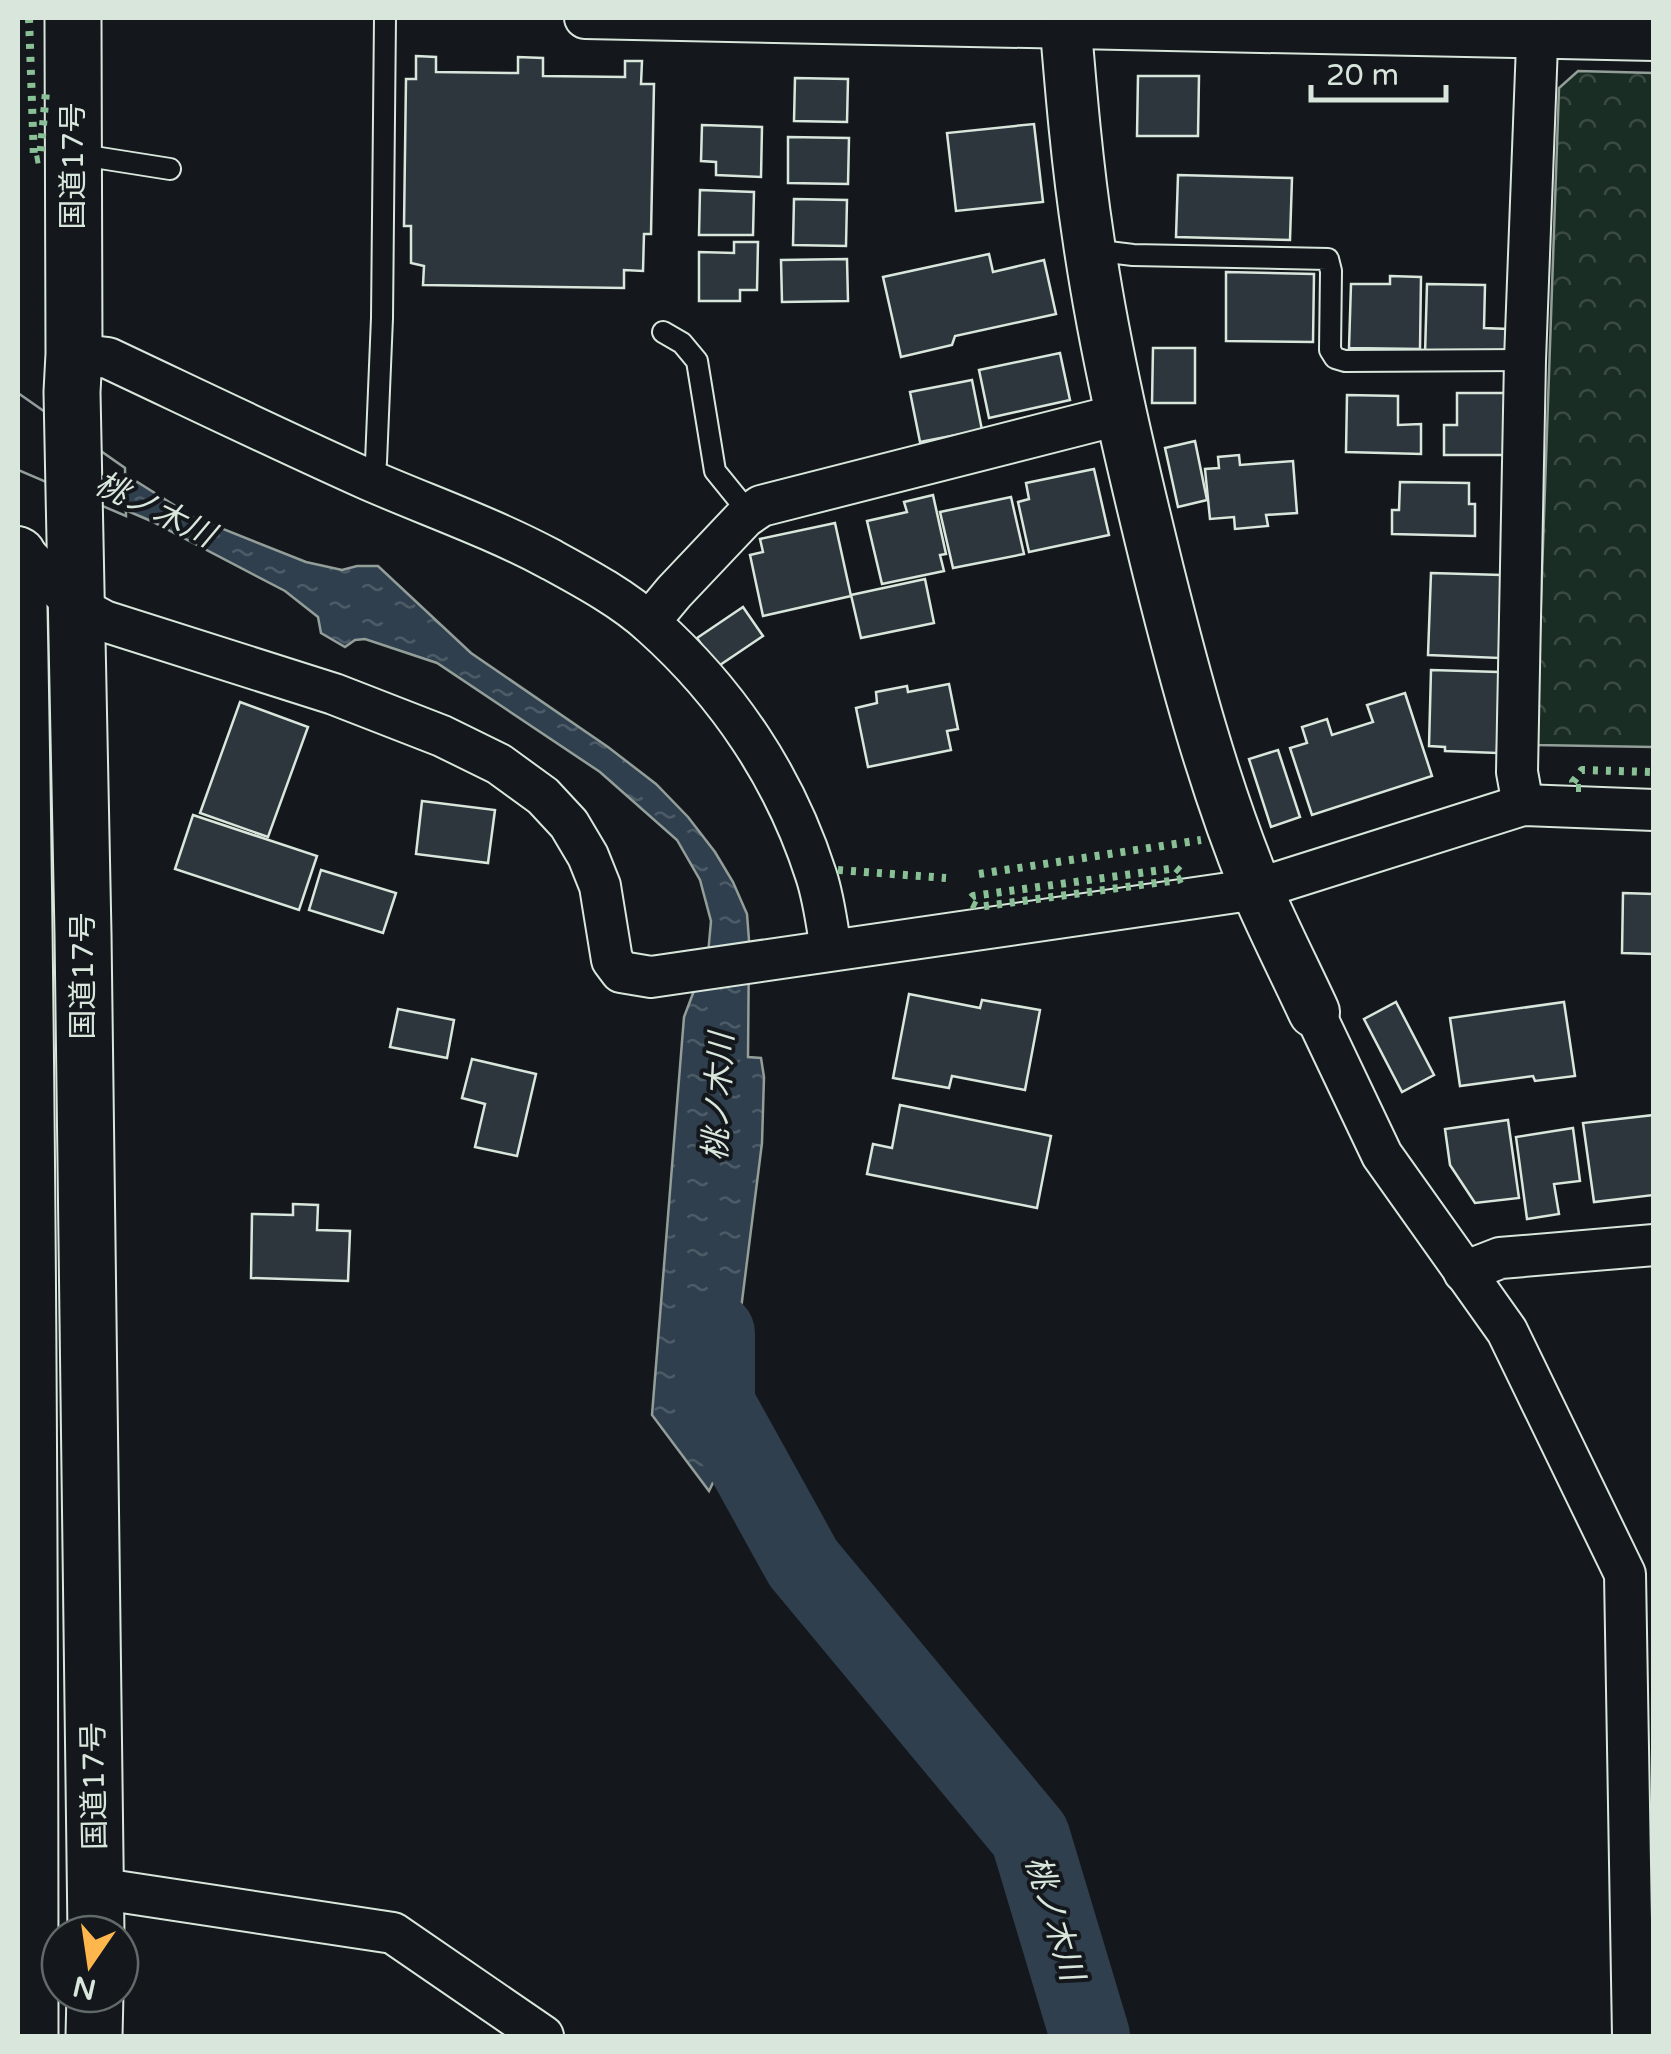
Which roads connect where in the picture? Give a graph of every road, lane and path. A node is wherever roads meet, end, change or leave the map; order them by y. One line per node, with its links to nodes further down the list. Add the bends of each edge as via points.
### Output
1 (72, 18): 7 (highway, 国道17号)
2 (386, 18): 14 (lane, via 382,318 376,462)
3 (585, 18): 4 (street)
4 (1066, 23): 5 (street); 9 (street)
5 (1538, 28): 6 (street); 11 (street)
6 (1654, 40)
7 (73, 154): 8 (lane); 12 (highway, 国道17号)
8 (170, 168)
9 (1090, 250): 11 (lane, via 1328,259 1330,350 1336,358); 13 (street)
10 (663, 332): 15 (lane, via 697,361 715,471)
11 (1525, 360): 20 (street, via 1517,772)
12 (73, 373): 14 (street, via 108,358); 18 (highway, 国道17号)
13 (1122, 414): 15 (street, via 760,506); 22 (street, via 1204,742)
14 (367, 478): 19 (street, via 548,558)
15 (750, 514): 19 (street)
16 (18, 547): 18 (street)
17 (18, 555): 27 (highway, 国道17号)
18 (76, 606): 23 (street, via 123,628 334,694 499,764 543,796 588,856 612,960 621,972 652,976); 28 (highway, 国道17号)
19 (649, 622): 23 (street, via 736,715 762,753 817,877)
20 (1523, 805): 21 (street); 22 (street)
21 (1654, 810)
22 (1256, 888): 23 (street); 24 (street)
23 (831, 950)
24 (1314, 1012): 26 (street, via 1382,1155)
25 (1654, 1245): 26 (street, via 1500,1258)
26 (1464, 1272): 29 (street, via 1507,1331 1624,1574)
27 (22, 1317): 30 (highway, 国道17号)
28 (96, 1911): 31 (street, via 393,1934)
29 (1640, 2030)
30 (30, 2036)
31 (543, 2036)

